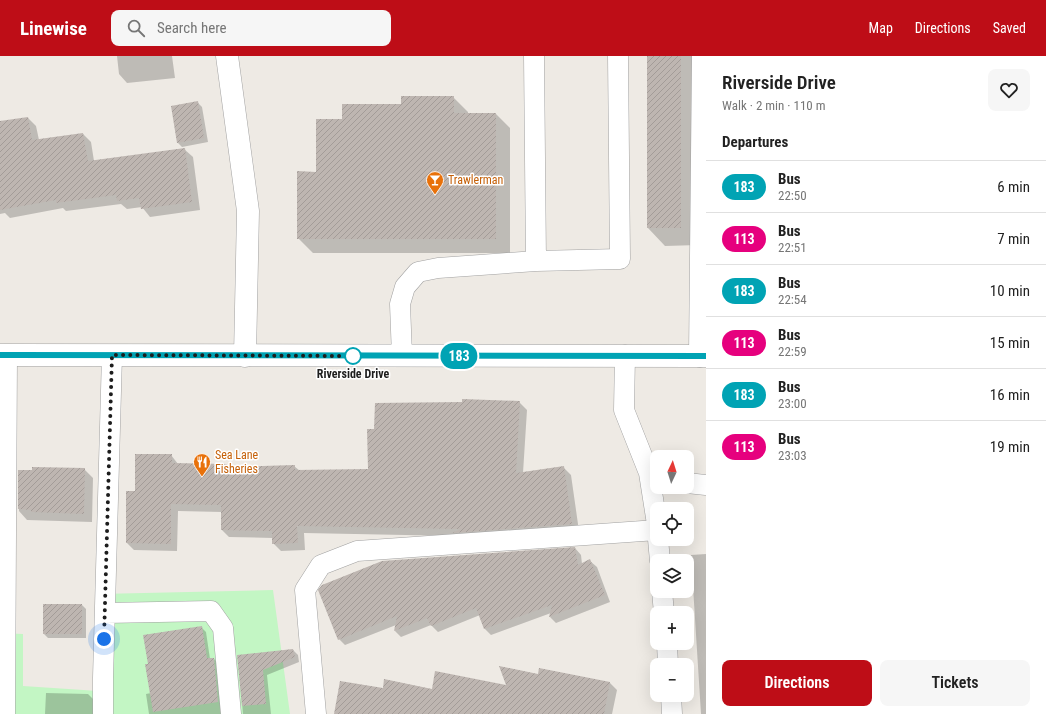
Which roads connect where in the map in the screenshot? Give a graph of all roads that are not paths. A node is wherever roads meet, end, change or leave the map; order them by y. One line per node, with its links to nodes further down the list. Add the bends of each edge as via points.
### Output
1 (228, 56): 9 (street, via 248,210)
2 (534, 56): 5 (lane)
3 (618, 56): 5 (lane, via 620,259)
4 (703, 56): 11 (street)
5 (536, 261): 10 (lane, via 438,268 418,272 405,287 400,304)
6 (4, 355): 7 (street); 18 (lane)
7 (112, 355): 9 (street); 16 (lane)
8 (625, 355): 10 (street); 11 (street); 12 (lane, via 624,410)
9 (245, 356): 10 (street)
10 (402, 356)
11 (703, 356)
12 (650, 471)
13 (694, 484): 14 (lane)
14 (706, 485)
15 (650, 530): 21 (lane, via 357,551 321,565 305,590)
16 (105, 613): 19 (lane); 20 (lane, via 211,611 223,628)
17 (671, 702): 22 (lane)
18 (5, 714)
19 (104, 714)
20 (231, 714)
21 (316, 714)
22 (672, 714)

